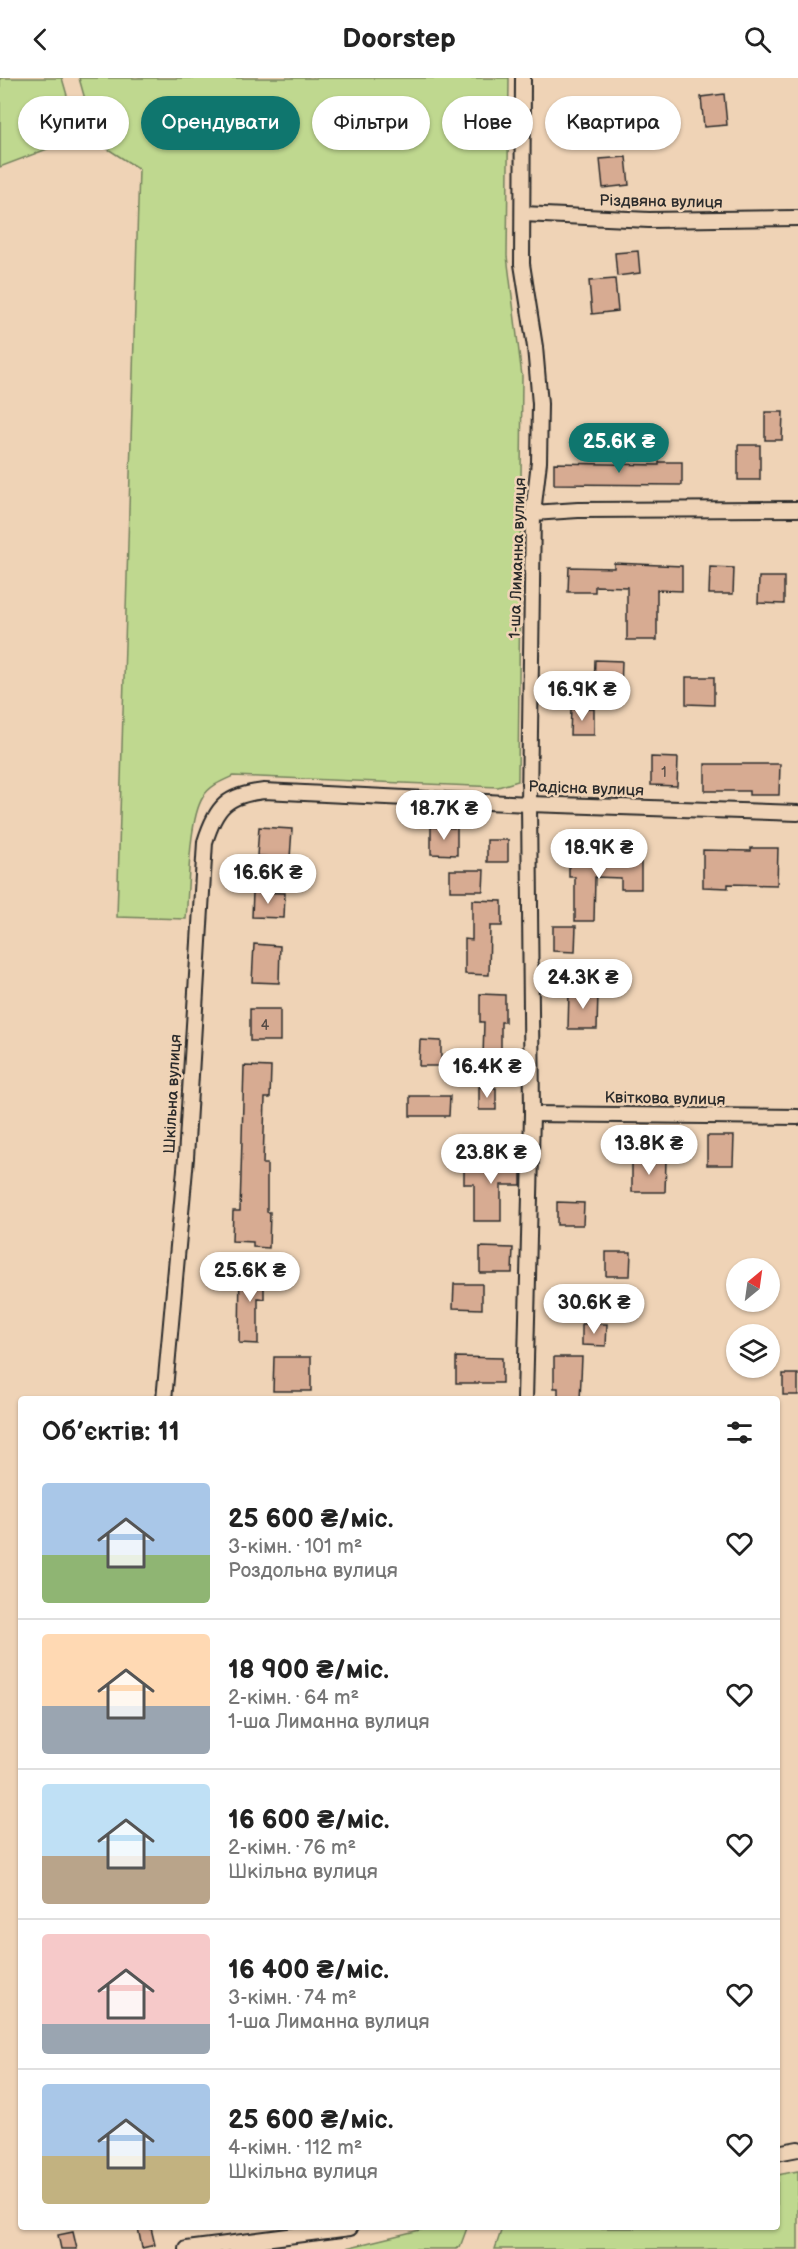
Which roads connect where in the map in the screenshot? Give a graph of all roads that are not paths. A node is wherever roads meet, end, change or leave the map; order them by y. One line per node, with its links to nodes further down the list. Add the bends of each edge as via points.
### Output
1 (523, 78): 2 (street, 1-ша Лиманна вулиця)
2 (523, 214): 3 (street, Різдвяна вулиця, via 649,220); 5 (street, 1-ша Лиманна вулиця, via 522,264 540,404)
3 (798, 218)
4 (798, 509): 5 (street)
5 (533, 513): 7 (street, 1-ша Лиманна вулиця)
6 (231, 798): 7 (street, Радісна вулиця, via 264,791); 11 (street, Шкільна вулиця, via 209,827 205,842 186,1158)
7 (529, 804): 8 (street, Радісна вулиця); 9 (street, 1-ша Лиманна вулиця)
8 (798, 813)
9 (532, 1114): 10 (street, Квіткова вулиця); 12 (street, 1-ша Лиманна вулиця)
10 (798, 1117)
11 (164, 1396)
12 (525, 1396)
13 (798, 2149): 14 (street)
14 (780, 2152)
15 (334, 2230): 16 (street)
16 (187, 2249)

